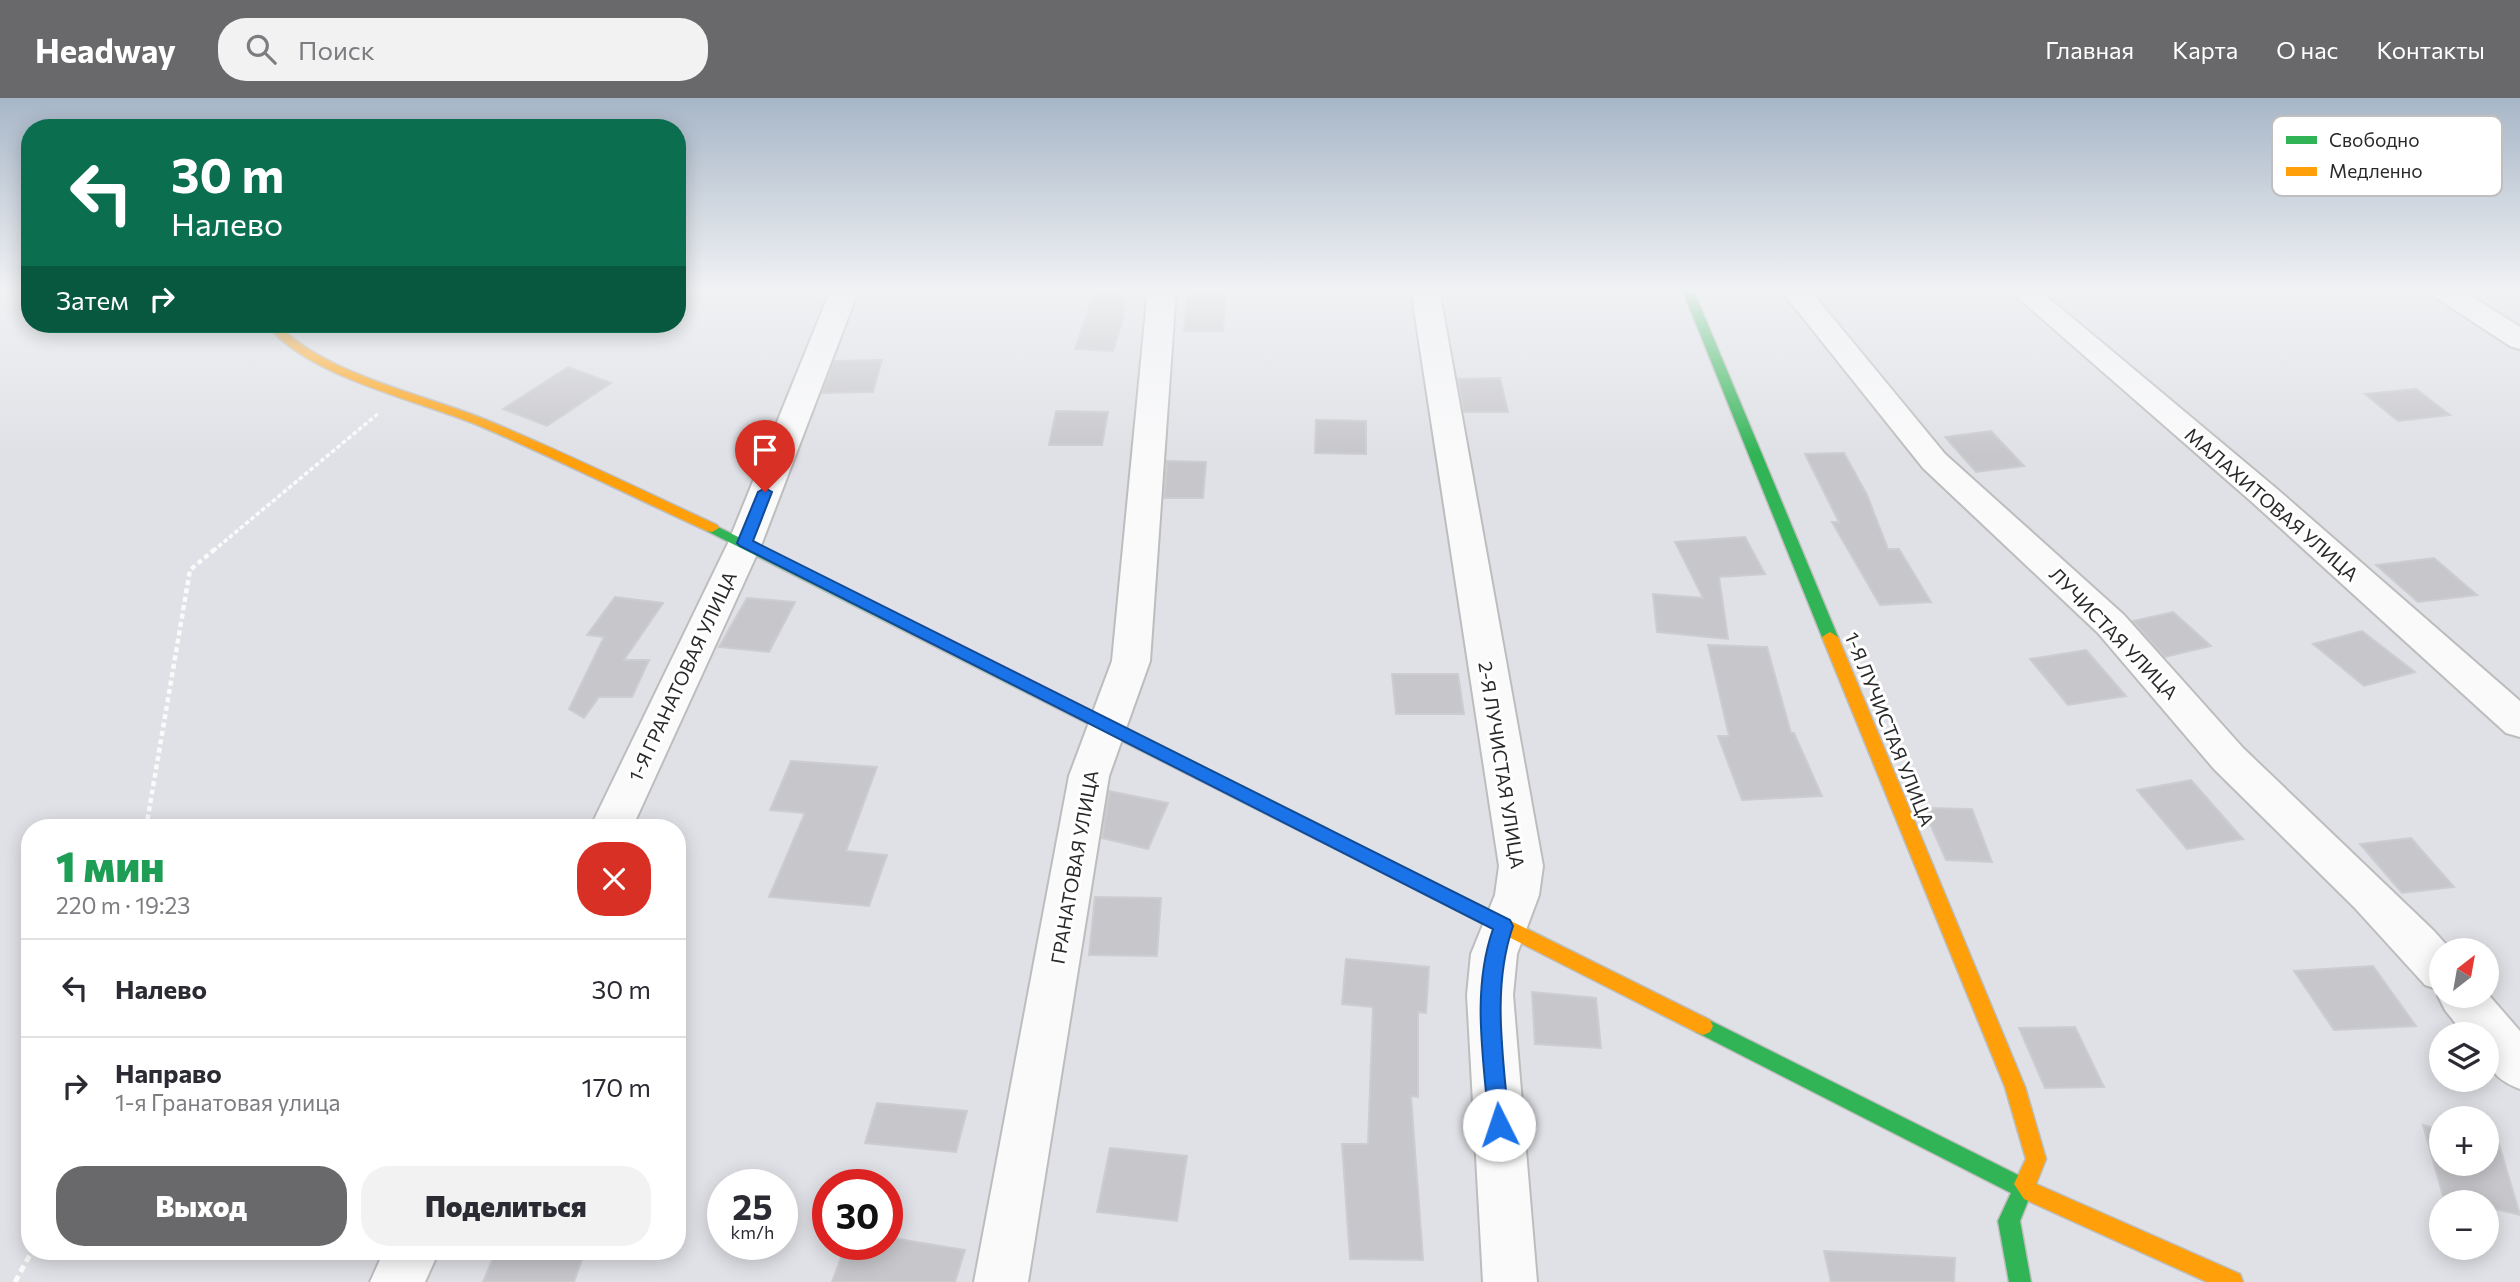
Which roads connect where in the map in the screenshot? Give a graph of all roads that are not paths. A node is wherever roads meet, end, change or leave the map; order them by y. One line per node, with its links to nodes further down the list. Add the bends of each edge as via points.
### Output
1 (295, 344): 8 (street, via 320,359 481,422)
2 (823, 344): 8 (street, 1-Я ГРАНАТОВАЯ УЛИЦА)
3 (1157, 344): 9 (street, ГРАНАТОВАЯ УЛИЦА, via 1131,661 1122,697)
4 (1434, 344): 12 (street, 2-Я ЛУЧИСТАЯ УЛИЦА, via 1521,866 1517,895)
5 (1710, 344): 16 (street, 1-Я ЛУЧИСТАЯ УЛИЦА, via 2015,1087 2036,1159)
6 (1844, 344): 13 (street, ЛУЧИСТАЯ УЛИЦА, via 1934,461 2134,649 2242,771 2403,925)
7 (2087, 344): 10 (street, МАЛАХИТОВАЯ УЛИЦА)
8 (745, 543): 9 (street); 11 (street, 1-Я ГРАНАТОВАЯ УЛИЦА)
9 (1108, 723): 12 (street); 19 (street, ГРАНАТОВАЯ УЛИЦА, via 1089,776)
10 (2520, 723)
11 (615, 819)
12 (1504, 926): 16 (street); 20 (street, 2-Я ЛУЧИСТАЯ УЛИЦА, via 1494,954 1490,995)
13 (2429, 956)
14 (2471, 1008): 15 (street)
15 (2520, 1067)
16 (2024, 1188): 21 (street, 1-Я ЛУЧИСТАЯ УЛИЦА, via 2009,1221); 22 (street)
17 (408, 1260): 18 (street)
18 (397, 1282)
19 (1001, 1282)
20 (1510, 1282)
21 (2020, 1282)
22 (2232, 1282)

